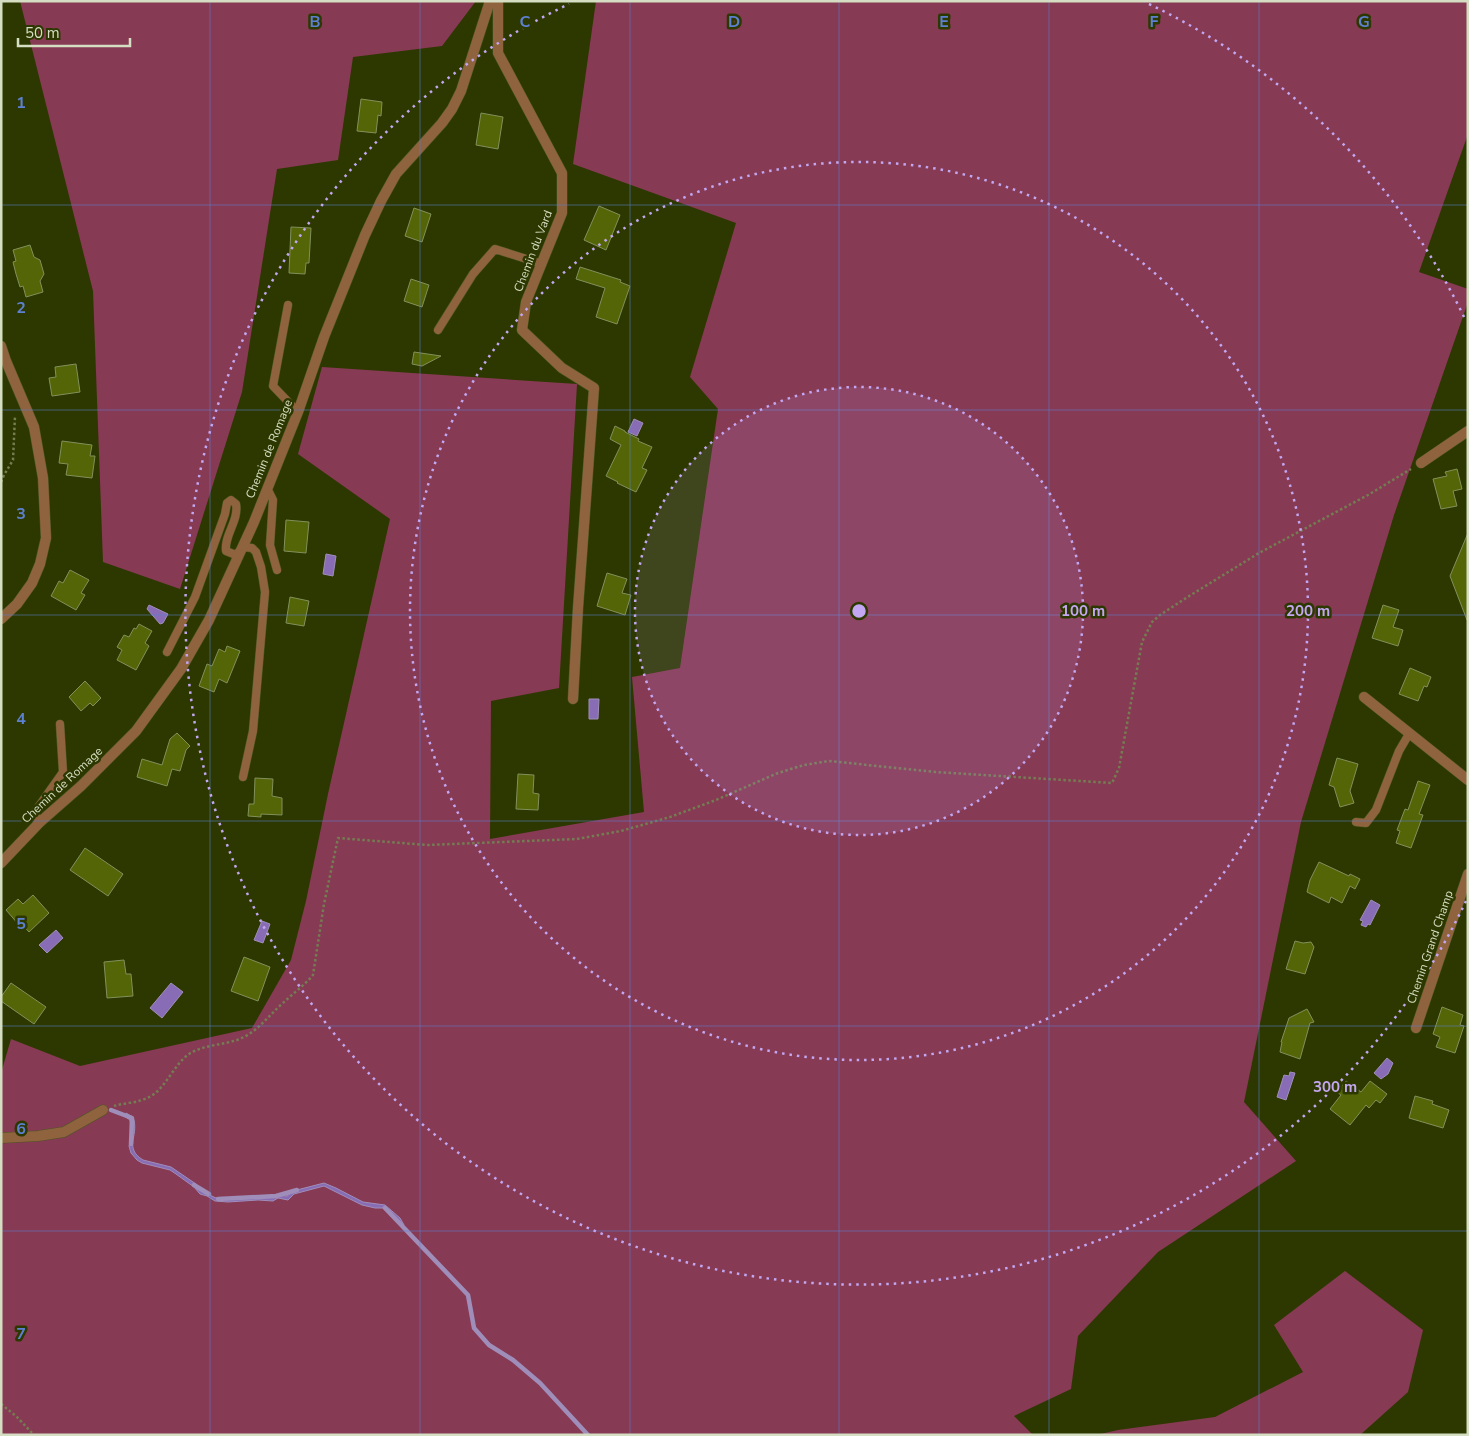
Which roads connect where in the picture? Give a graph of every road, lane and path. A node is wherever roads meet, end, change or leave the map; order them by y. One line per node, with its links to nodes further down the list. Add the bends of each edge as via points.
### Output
1 (490, 1): 8 (street, Chemin de Romage, via 461,92 452,109 396,174 373,218 324,337)
2 (498, 1): 3 (street, Chemin du Vard, via 498,53 562,173 562,213)
3 (542, 264): 5 (lane, via 495,249 474,274); 18 (street, Chemin du Vard, via 526,302 522,330 562,368 594,388)
4 (288, 305): 8 (lane, via 272,386)
5 (438, 330)
6 (1, 346): 7 (street)
7 (19, 392): 11 (path, via 13,460); 15 (street, via 34,426 46,538 32,582 17,604)
8 (298, 412): 12 (street, Chemin de Romage)
9 (1468, 431): 10 (street)
10 (1421, 463): 28 (path, via 1267,549 1152,622 1142,642 1119,768 1112,783 953,774 830,761 804,764 694,809 621,831 577,840 427,845 338,838 313,975 307,983 250,1034 190,1053 148,1098)
11 (1, 482)
12 (267, 488): 13 (street, Chemin de Romage); 14 (lane, via 273,500 270,546)
13 (244, 547): 16 (lane, via 236,555 226,551 237,511 231,500 226,503 226,514 195,597); 21 (lane, via 256,552 262,567 265,592 253,731); 23 (street, Chemin de Romage, via 185,661 136,731)
14 (277, 570)
15 (1, 619)
16 (167, 652)
17 (1364, 698): 20 (street)
18 (573, 699)
19 (60, 724): 23 (lane, via 63,772 34,813)
20 (1409, 734): 22 (street); 24 (lane, via 1376,810 1366,823)
21 (243, 777)
22 (1468, 780)
23 (40, 822): 25 (street, Chemin de Romage)
24 (1356, 822)
25 (1, 864)
26 (1468, 874): 27 (street, Chemin Grand Champ)
27 (1416, 1028)
28 (103, 1110): 29 (street, via 64,1132)
29 (1, 1138)
30 (1, 1404): 31 (path)
31 (34, 1435)

